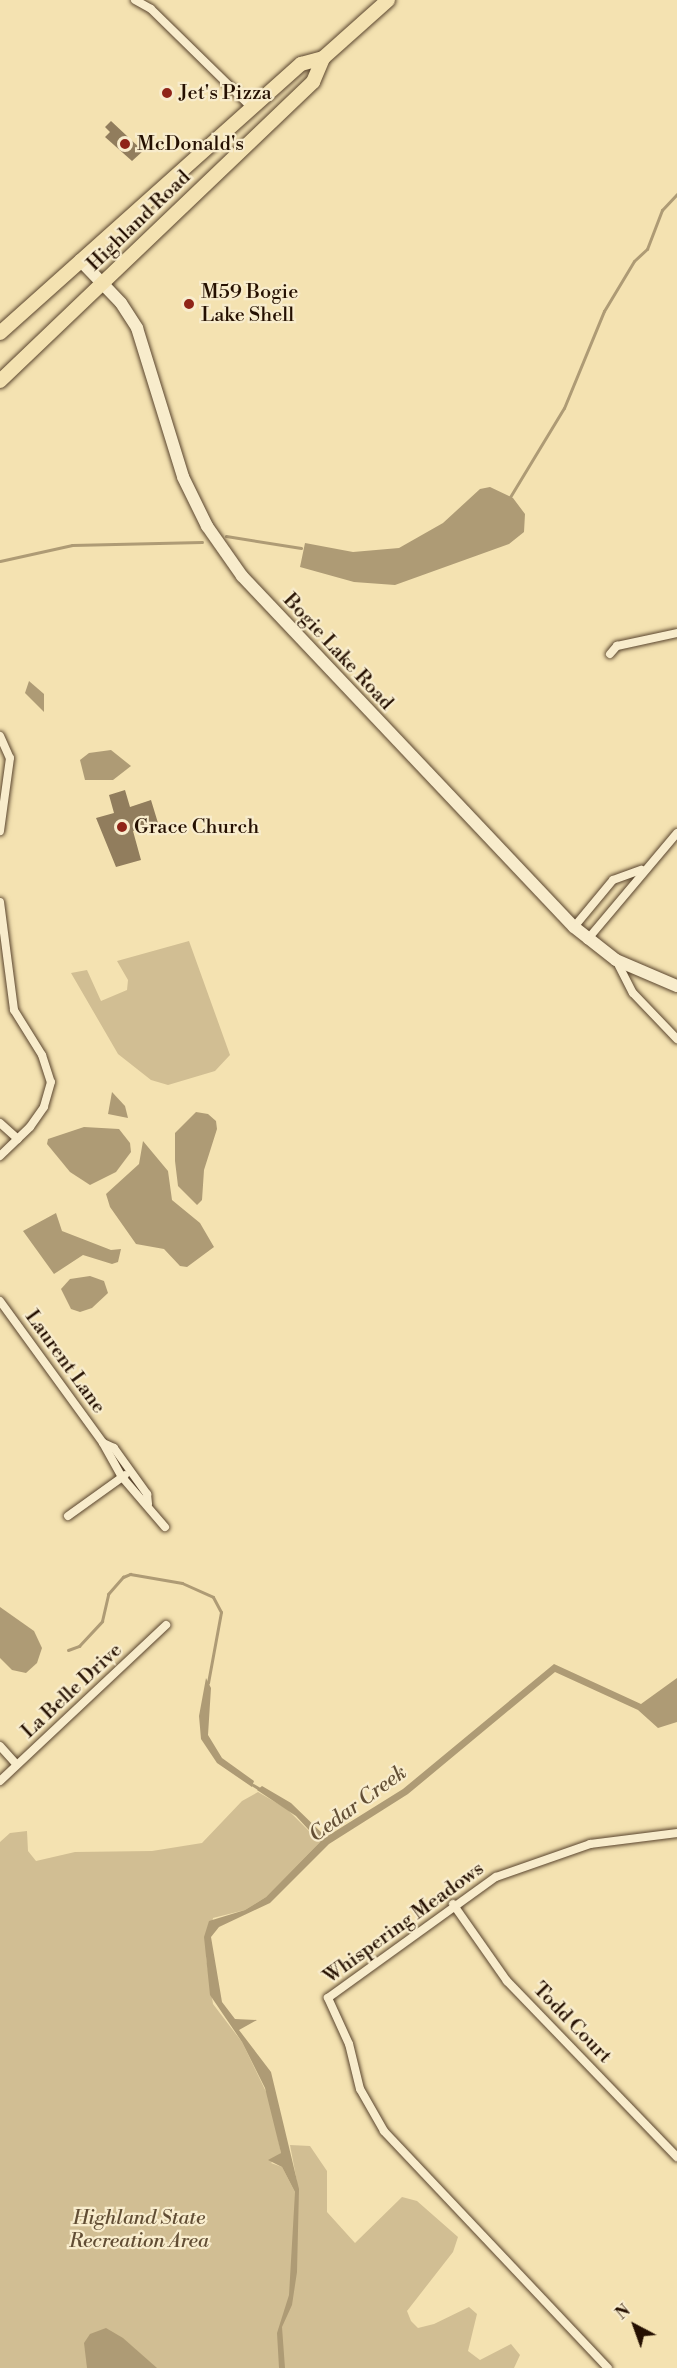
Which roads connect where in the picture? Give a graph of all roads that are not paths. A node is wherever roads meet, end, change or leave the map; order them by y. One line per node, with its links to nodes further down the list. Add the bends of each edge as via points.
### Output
1 (135, 0): 4 (street, via 151,9)
2 (388, 0): 3 (highway, Highland Road)
3 (323, 58): 4 (highway, Highland Road, via 302,64); 5 (highway, Highland Road, via 314,82)
4 (252, 108): 5 (highway, via 261,114); 6 (highway, Highland Road)
5 (264, 129): 7 (highway, Highland Road)
6 (80, 260): 7 (main road, Bogie Lake Road); 8 (highway, Highland Road)
7 (102, 283): 9 (highway, Highland Road); 17 (main road, Bogie Lake Road, via 125,308 139,334 183,477 231,561)
8 (0, 333)
9 (0, 381)
10 (677, 633): 11 (street, via 617,646)
11 (610, 654)
12 (0, 735): 13 (street, via 10,758)
13 (0, 831)
14 (677, 833): 15 (street)
15 (642, 870): 17 (street, via 613,880); 18 (street)
16 (0, 902): 23 (street, via 14,1010 42,1055 51,1082 44,1107)
17 (574, 927): 18 (main road, Bogie Lake Road)
18 (587, 940): 19 (main road, Bogie Lake Road)
19 (616, 960): 20 (main road, Bogie Lake Road); 21 (street, via 633,993)
20 (677, 986)
21 (677, 1039)
22 (0, 1123): 23 (street)
23 (18, 1139): 24 (street)
24 (0, 1156)
25 (0, 1301): 26 (street, Laurent Lane)
26 (104, 1443): 27 (street, Laurent Lane, via 114,1448); 28 (street, Laurent Lane)
27 (130, 1471): 28 (street); 29 (street, Laurent Lane, via 147,1494)
28 (122, 1477): 29 (street, Laurent Lane, via 139,1500); 30 (street)
29 (148, 1504): 31 (street, Laurent Lane)
30 (68, 1516)
31 (165, 1527)
32 (166, 1626): 34 (street, La Belle Drive)
33 (0, 1746): 34 (street)
34 (17, 1765): 35 (street, La Belle Drive)
35 (0, 1781)
36 (677, 1833): 37 (street, Whispering Meadows, via 590,1844 552,1856 496,1877)
37 (453, 1904): 38 (street, Todd Court, via 507,1980); 39 (street, Whispering Meadows, via 328,1998 350,2044 360,2089 384,2131)
38 (677, 2157)
39 (608, 2368)

